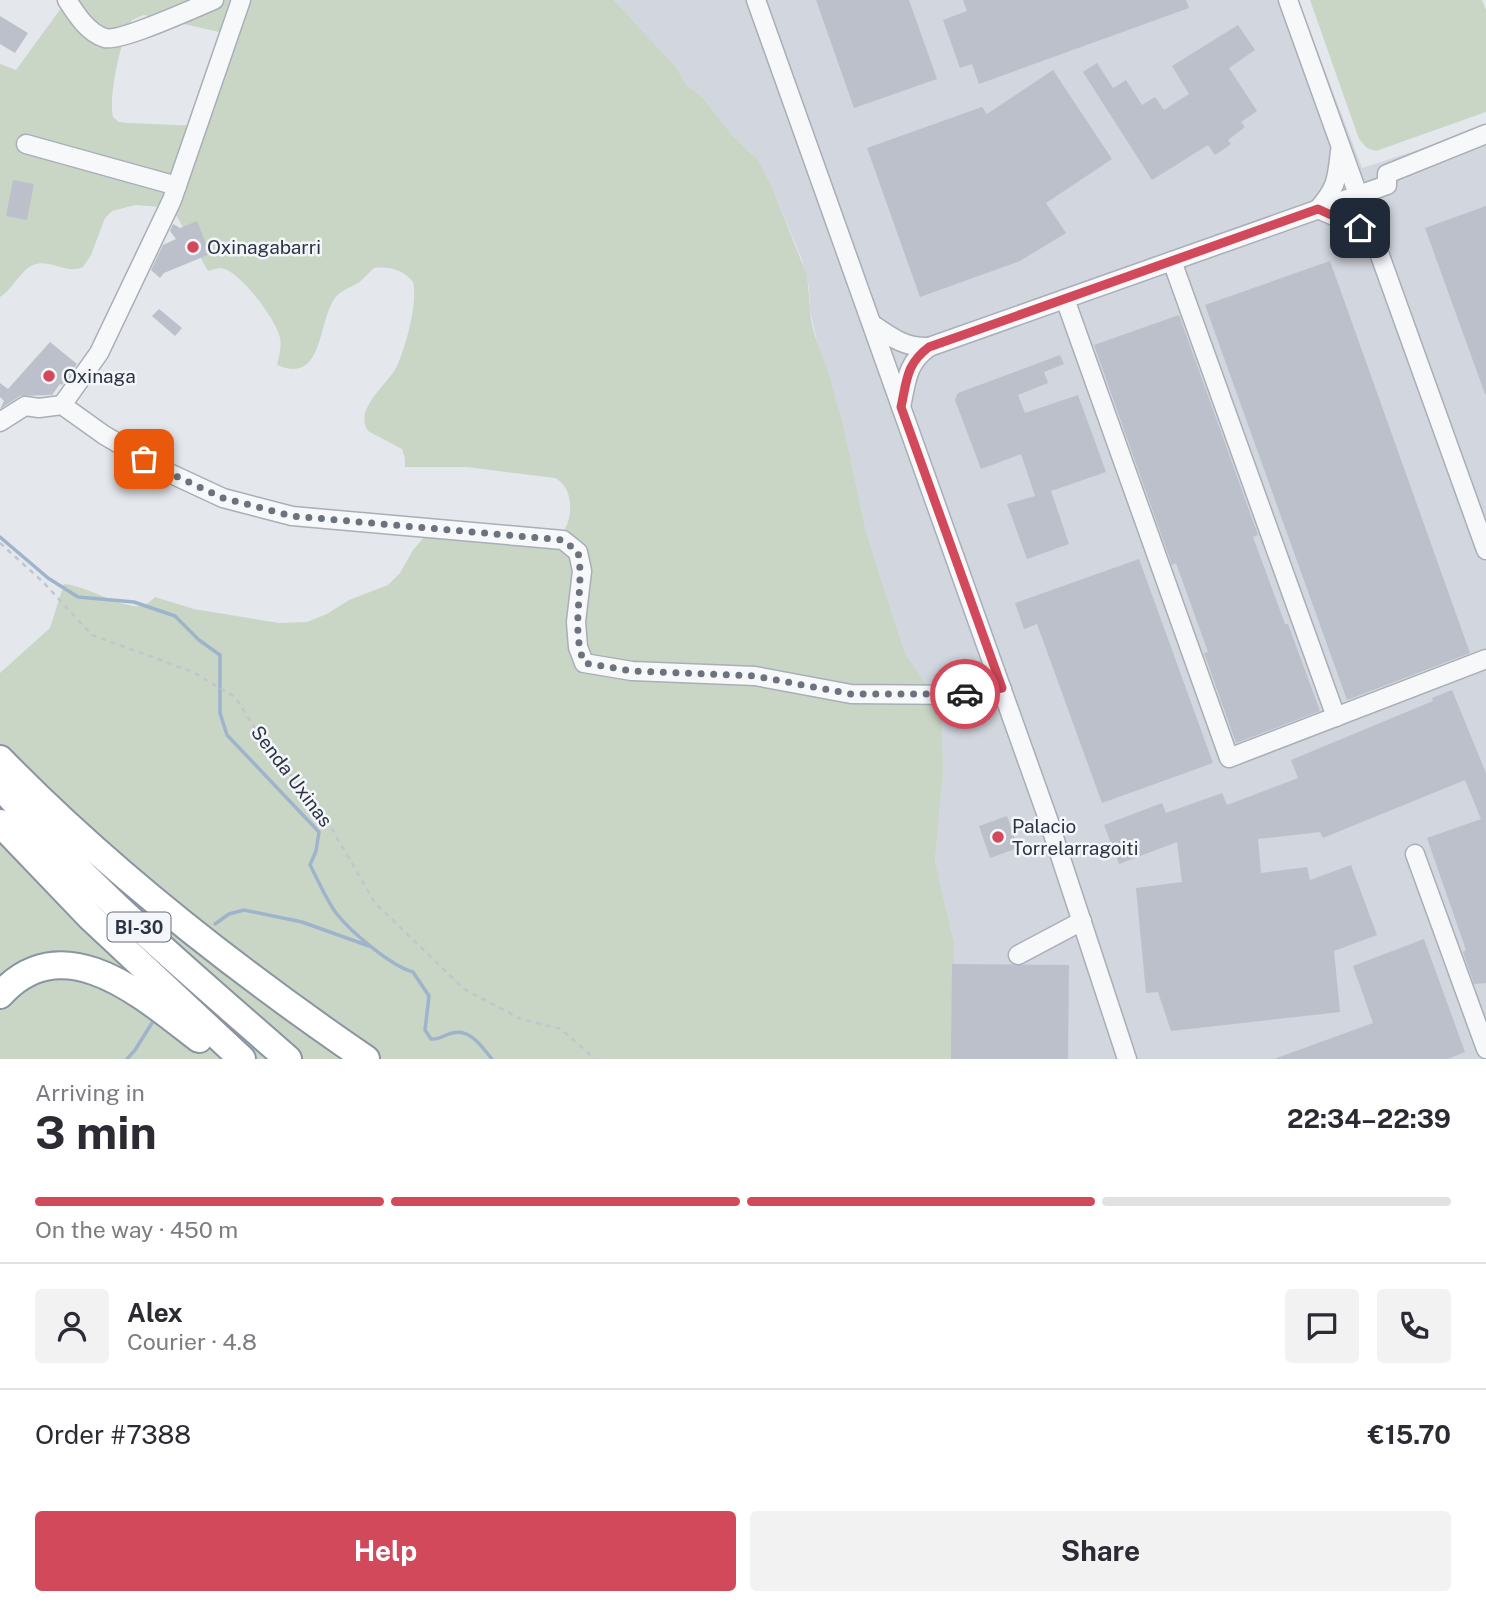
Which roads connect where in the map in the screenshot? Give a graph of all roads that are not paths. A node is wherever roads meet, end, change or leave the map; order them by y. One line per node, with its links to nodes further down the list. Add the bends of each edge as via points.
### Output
1 (67, 0): 2 (street, via 95,33 115,39)
2 (214, 0)
3 (241, 0): 9 (street)
4 (756, 0): 15 (street)
5 (1288, 0): 8 (street)
6 (1486, 134): 10 (street, via 1388,174 1387,185)
7 (26, 144): 9 (street)
8 (1340, 148): 10 (street); 11 (street, via 1336,183)
9 (177, 186): 18 (street, via 99,353)
10 (1359, 195): 11 (street); 12 (street)
11 (1318, 209): 12 (street); 13 (street)
12 (1375, 238): 21 (street)
13 (1172, 261): 14 (street); 24 (street)
14 (1065, 299): 16 (street); 24 (street, via 1229,758)
15 (872, 324): 16 (street); 17 (street)
16 (918, 350): 17 (street, via 893,355); 19 (street)
17 (885, 363): 19 (street)
18 (62, 405): 20 (street, via 24,406); 23 (street, via 165,471 223,498 292,516 563,540 578,552 582,571 576,622 584,663 632,671 755,676 851,694 962,695)
19 (901, 407): 23 (street)
20 (0, 422)
21 (1486, 550)
22 (1486, 659): 24 (street)
23 (1002, 688): 29 (street)
24 (1336, 717)
25 (0, 759): 36 (highway, via 130,881)
26 (0, 785): 35 (highway, BI-30, via 117,908)
27 (0, 823): 34 (highway, BI-30, via 90,917)
28 (1415, 854): 32 (street)
29 (1082, 921): 30 (street); 37 (street)
30 (1018, 955)
31 (0, 995): 33 (highway, via 37,970 65,965 99,971 143,996)
32 (1486, 1049)
33 (226, 1059)
34 (242, 1059)
35 (288, 1059)
36 (366, 1059)
37 (1126, 1059)

